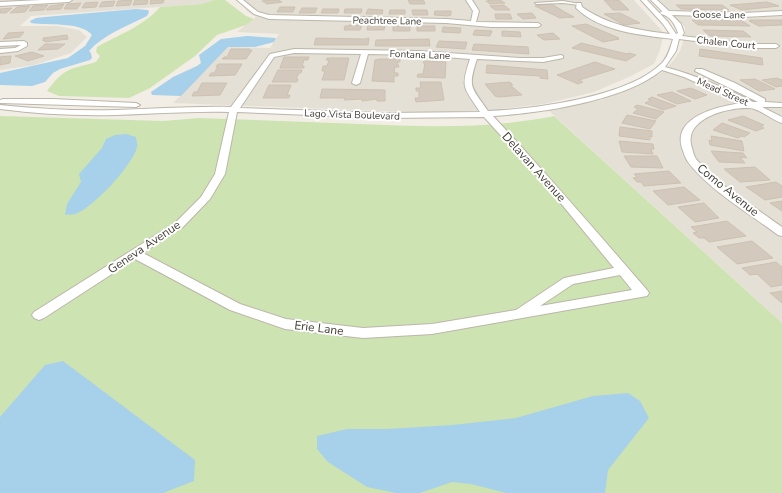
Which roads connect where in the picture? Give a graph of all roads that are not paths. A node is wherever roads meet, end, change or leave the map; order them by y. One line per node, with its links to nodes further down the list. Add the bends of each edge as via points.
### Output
1 (69, 0): 7 (street)
2 (240, 0): 12 (street, Peachtree Lane, via 256,13 269,17)
3 (469, 0): 12 (street, via 476,9 477,16)
4 (644, 0): 9 (street)
5 (654, 0): 10 (street)
6 (536, 3): 8 (lane)
7 (0, 4)
8 (579, 4): 14 (street, Chalen Court, via 579,8 605,23)
9 (656, 13): 10 (street, Goose Lane); 14 (street)
10 (668, 13): 11 (street, Goose Lane); 14 (street, via 678,24 681,33)
11 (782, 13)
12 (473, 23): 13 (street, Peachtree Lane)
13 (538, 25)
14 (676, 37): 16 (street, Chalen Court, via 751,46); 22 (street, via 674,50)
15 (0, 44): 17 (street, via 24,43 24,46 16,50)
16 (776, 46)
17 (0, 51)
18 (365, 52): 19 (street, Fontana Lane); 20 (street, Fontana Lane); 23 (street)
19 (278, 53): 31 (street, Geneva Avenue, via 269,59)
20 (474, 57): 21 (street, Fontana Lane, via 543,60); 33 (street, Delavan Avenue, via 467,86)
21 (561, 57)
22 (664, 65): 26 (street, Mead Street, via 710,75); 27 (street, Mead Street); 33 (street, Lago Vista Boulevard, via 647,77 597,97 527,111)
23 (356, 83)
24 (782, 98): 26 (street)
25 (0, 102): 30 (street, via 109,103)
26 (766, 104): 27 (street, Como Avenue); 28 (street); 32 (street, Mead Street)
27 (754, 105): 34 (street, Mead Street); 35 (street, Como Avenue, via 722,108 707,114 688,129 684,142 690,158 709,177)
28 (782, 105)
29 (0, 107): 30 (street, Lago Vista Boulevard, via 85,113)
30 (185, 109): 31 (street, Lago Vista Boulevard)
31 (233, 111): 33 (street, Lago Vista Boulevard, via 441,116); 36 (street, Geneva Avenue, via 220,174 205,199 178,226)
32 (782, 112)
33 (486, 114): 37 (street, Delavan Avenue, via 554,188)
34 (782, 120)
35 (782, 232)
36 (135, 254): 38 (street, Geneva Avenue); 39 (street, Erie Lane, via 235,307 285,324 363,333 432,329)
37 (623, 270): 39 (street, Erie Lane, via 569,282); 39 (street, Erie Lane, via 642,293)
38 (39, 315)
39 (517, 315)

